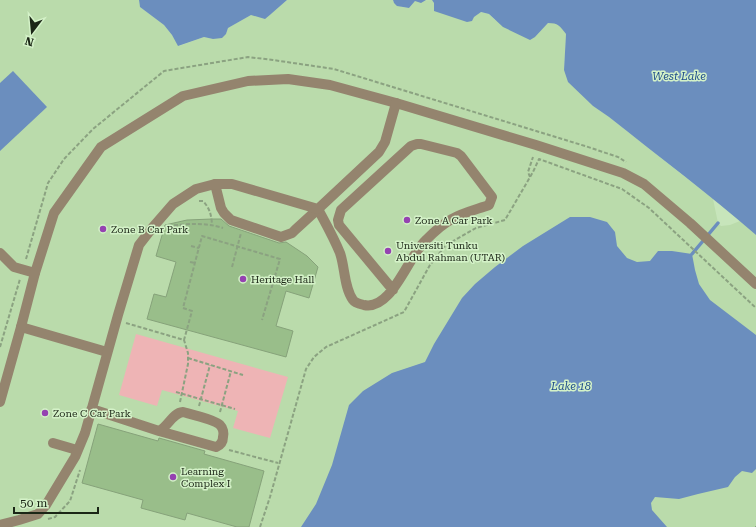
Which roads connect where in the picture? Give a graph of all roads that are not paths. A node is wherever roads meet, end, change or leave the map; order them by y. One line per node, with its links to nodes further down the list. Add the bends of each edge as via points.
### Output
1 (396, 103): 3 (street, via 385,142 379,152); 5 (street, via 330,85 288,79 248,81 183,96 101,147 54,213); 6 (street, via 623,172 644,184)
2 (215, 184): 3 (street, via 232,184); 3 (street, via 221,208 227,217 281,237 292,233); 9 (street, via 196,189 173,204 140,246)
3 (318, 209): 7 (street, via 340,254 349,294 354,302 376,304)
4 (0, 253): 5 (street, via 14,267)
5 (35, 273): 8 (street)
6 (756, 284)
7 (393, 290): 7 (street, via 424,241 452,219 489,205 491,201 492,197 457,153 421,144 411,146 341,210 339,225)
8 (21, 327): 9 (street); 10 (street)
9 (107, 352): 11 (street)
10 (0, 402)
11 (91, 410): 12 (street); 14 (street)
12 (159, 431): 12 (street, via 176,414 183,412 217,422 223,432 223,439 220,446 216,447)
13 (53, 443): 14 (street)
14 (78, 450): 15 (street, via 46,505 38,514)
15 (0, 525)

